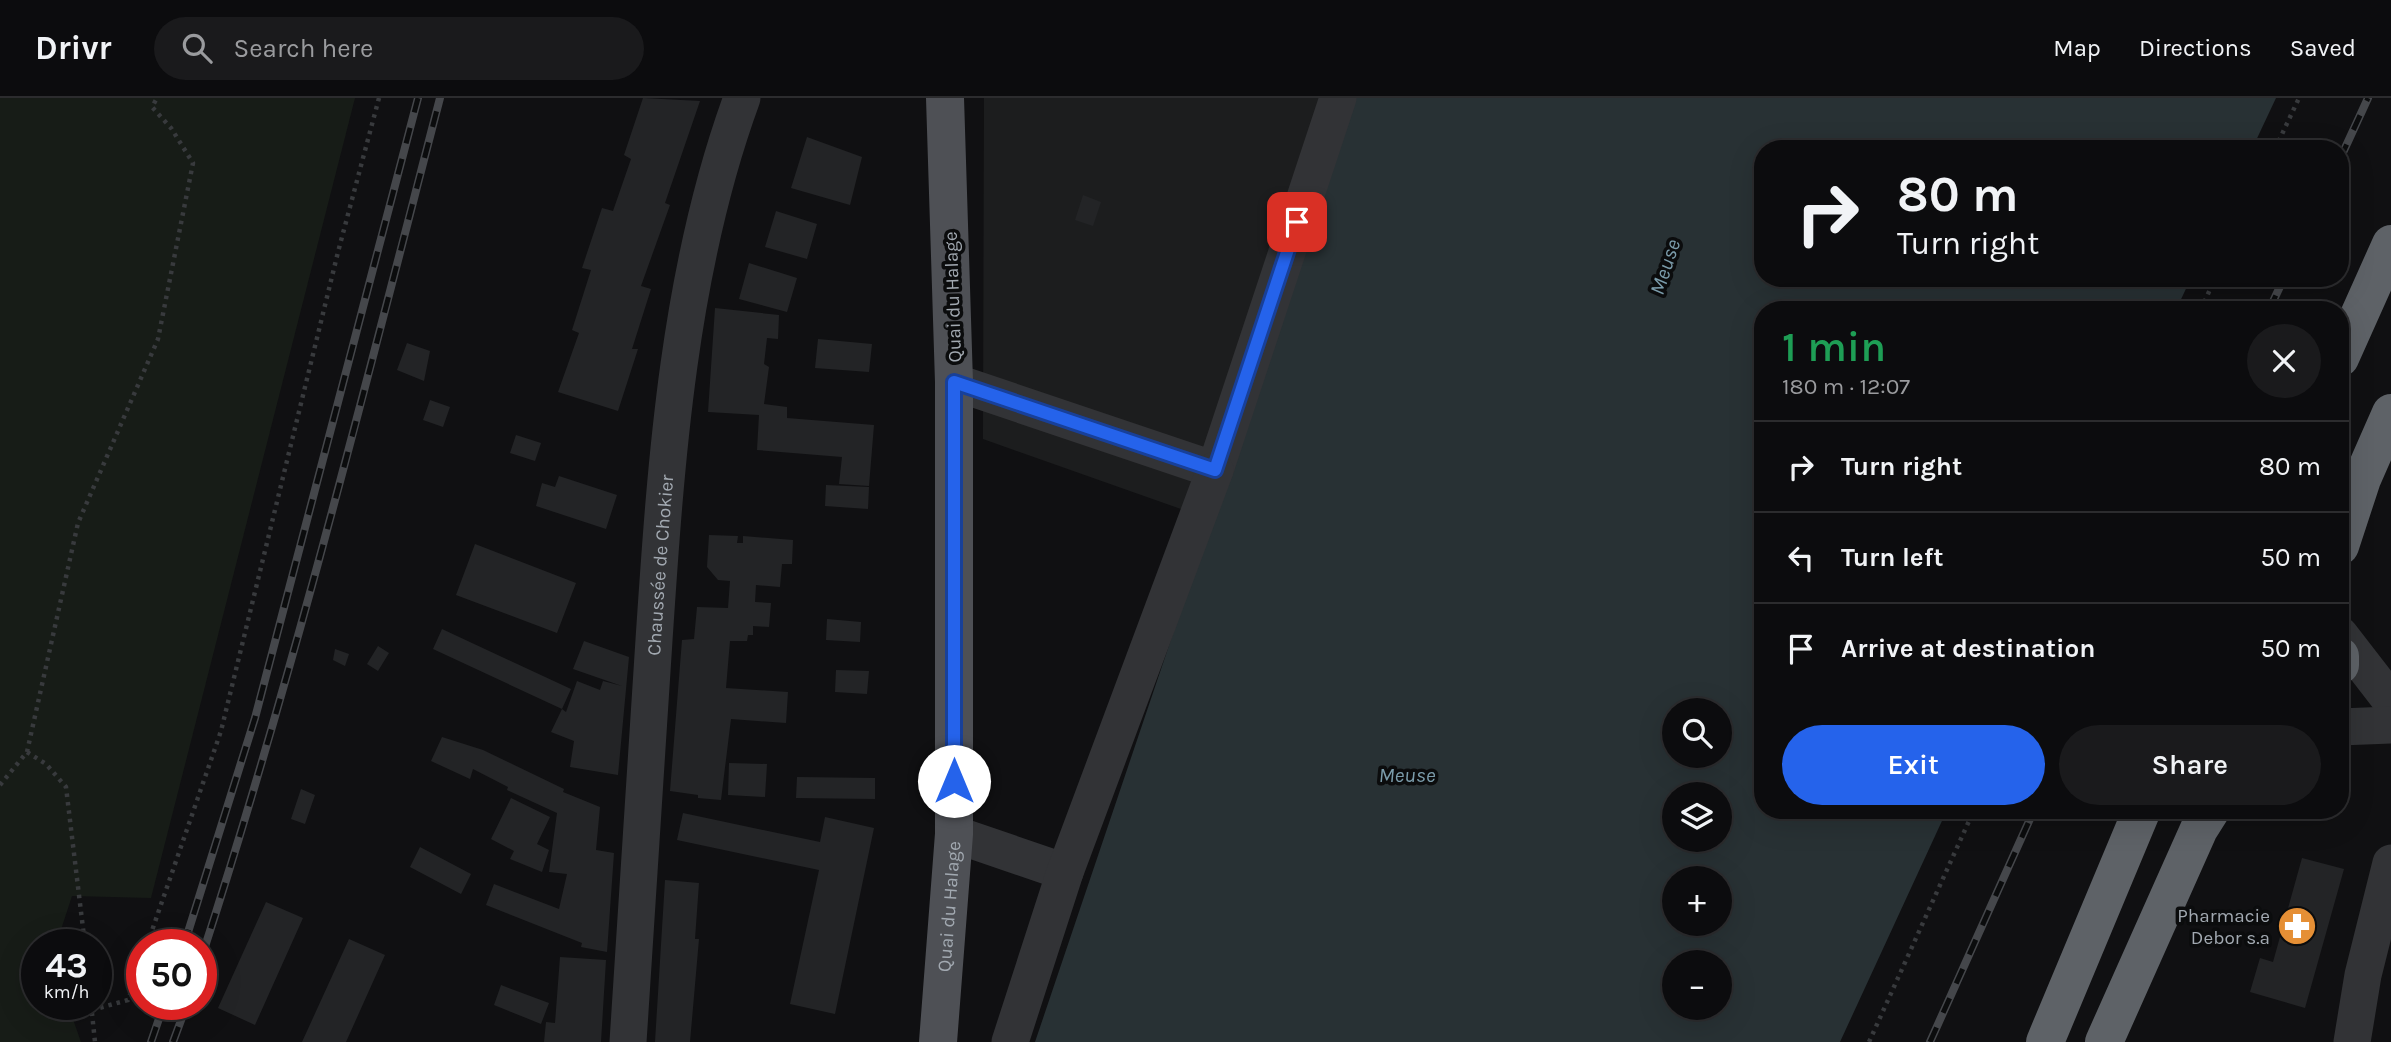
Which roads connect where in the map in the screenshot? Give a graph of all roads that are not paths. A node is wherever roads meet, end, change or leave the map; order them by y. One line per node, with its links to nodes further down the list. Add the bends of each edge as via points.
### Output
1 (742, 98): 19 (street, Chaussée de Chokier, via 702,240 676,381 658,574)
2 (945, 98): 6 (main road, Quai du Halage)
3 (1338, 98): 8 (street)
4 (2391, 244): 5 (highway)
5 (2349, 338)
6 (954, 382): 8 (street); 16 (main road, Quai du Halage)
7 (2391, 413): 9 (highway)
8 (1215, 470): 18 (street)
9 (2349, 519)
10 (2349, 647): 11 (street)
11 (2391, 702)
12 (2391, 725): 13 (street)
13 (2349, 727)
14 (2138, 819): 22 (highway)
15 (2205, 819): 23 (highway)
16 (954, 834): 18 (street); 20 (main road, Quai du Halage)
17 (2391, 863): 24 (street, via 2363,975)
18 (1065, 872): 21 (street)
19 (628, 1042)
20 (938, 1042)
21 (1010, 1042)
22 (2045, 1042)
23 (2104, 1042)
24 (2352, 1042)

